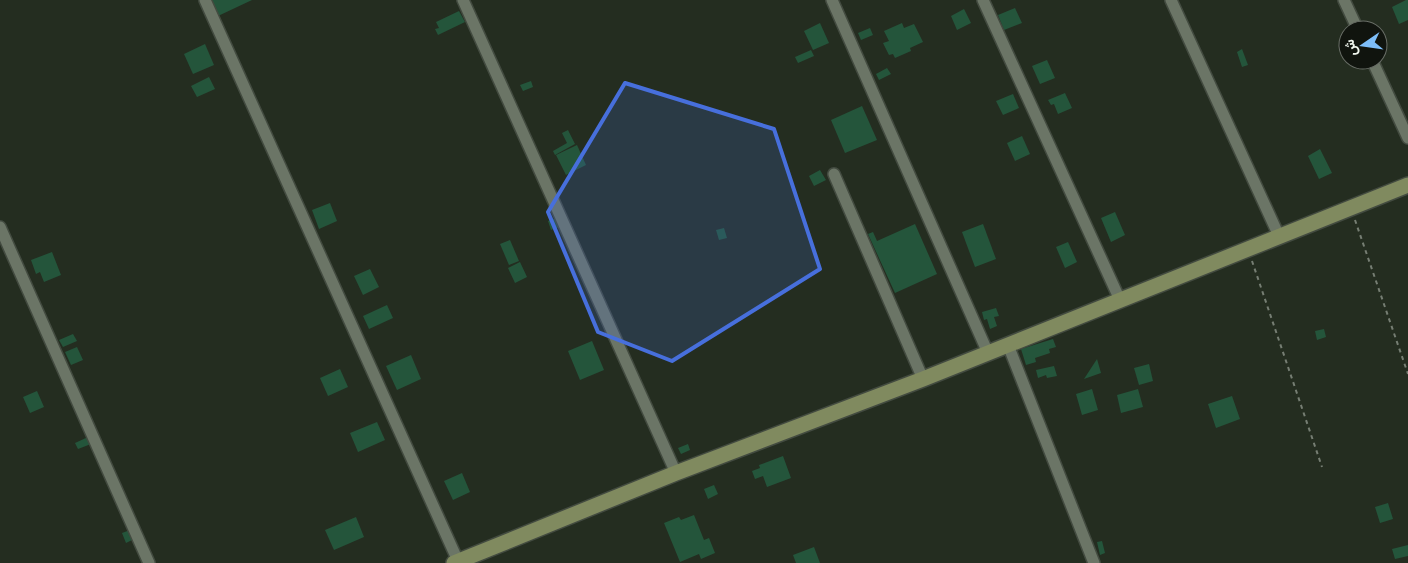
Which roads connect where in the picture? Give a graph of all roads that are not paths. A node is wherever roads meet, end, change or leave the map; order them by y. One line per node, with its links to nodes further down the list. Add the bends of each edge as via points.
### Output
1 (204, 0): 19 (street)
2 (463, 0): 18 (street)
3 (832, 0): 16 (street)
4 (984, 0): 14 (street)
5 (1171, 0): 13 (street)
6 (1344, 0): 7 (street)
7 (1353, 20)
8 (1377, 70): 9 (street)
9 (1408, 138)
10 (834, 174): 17 (street)
11 (1408, 185): 13 (street)
12 (0, 227): 20 (street)
13 (1279, 236): 14 (street)
14 (1120, 300): 15 (street)
15 (1008, 345): 16 (street); 21 (street)
16 (988, 353): 17 (street)
17 (923, 379): 18 (street)
18 (676, 473): 19 (street)
19 (456, 562)
20 (149, 563)
21 (1094, 563)

